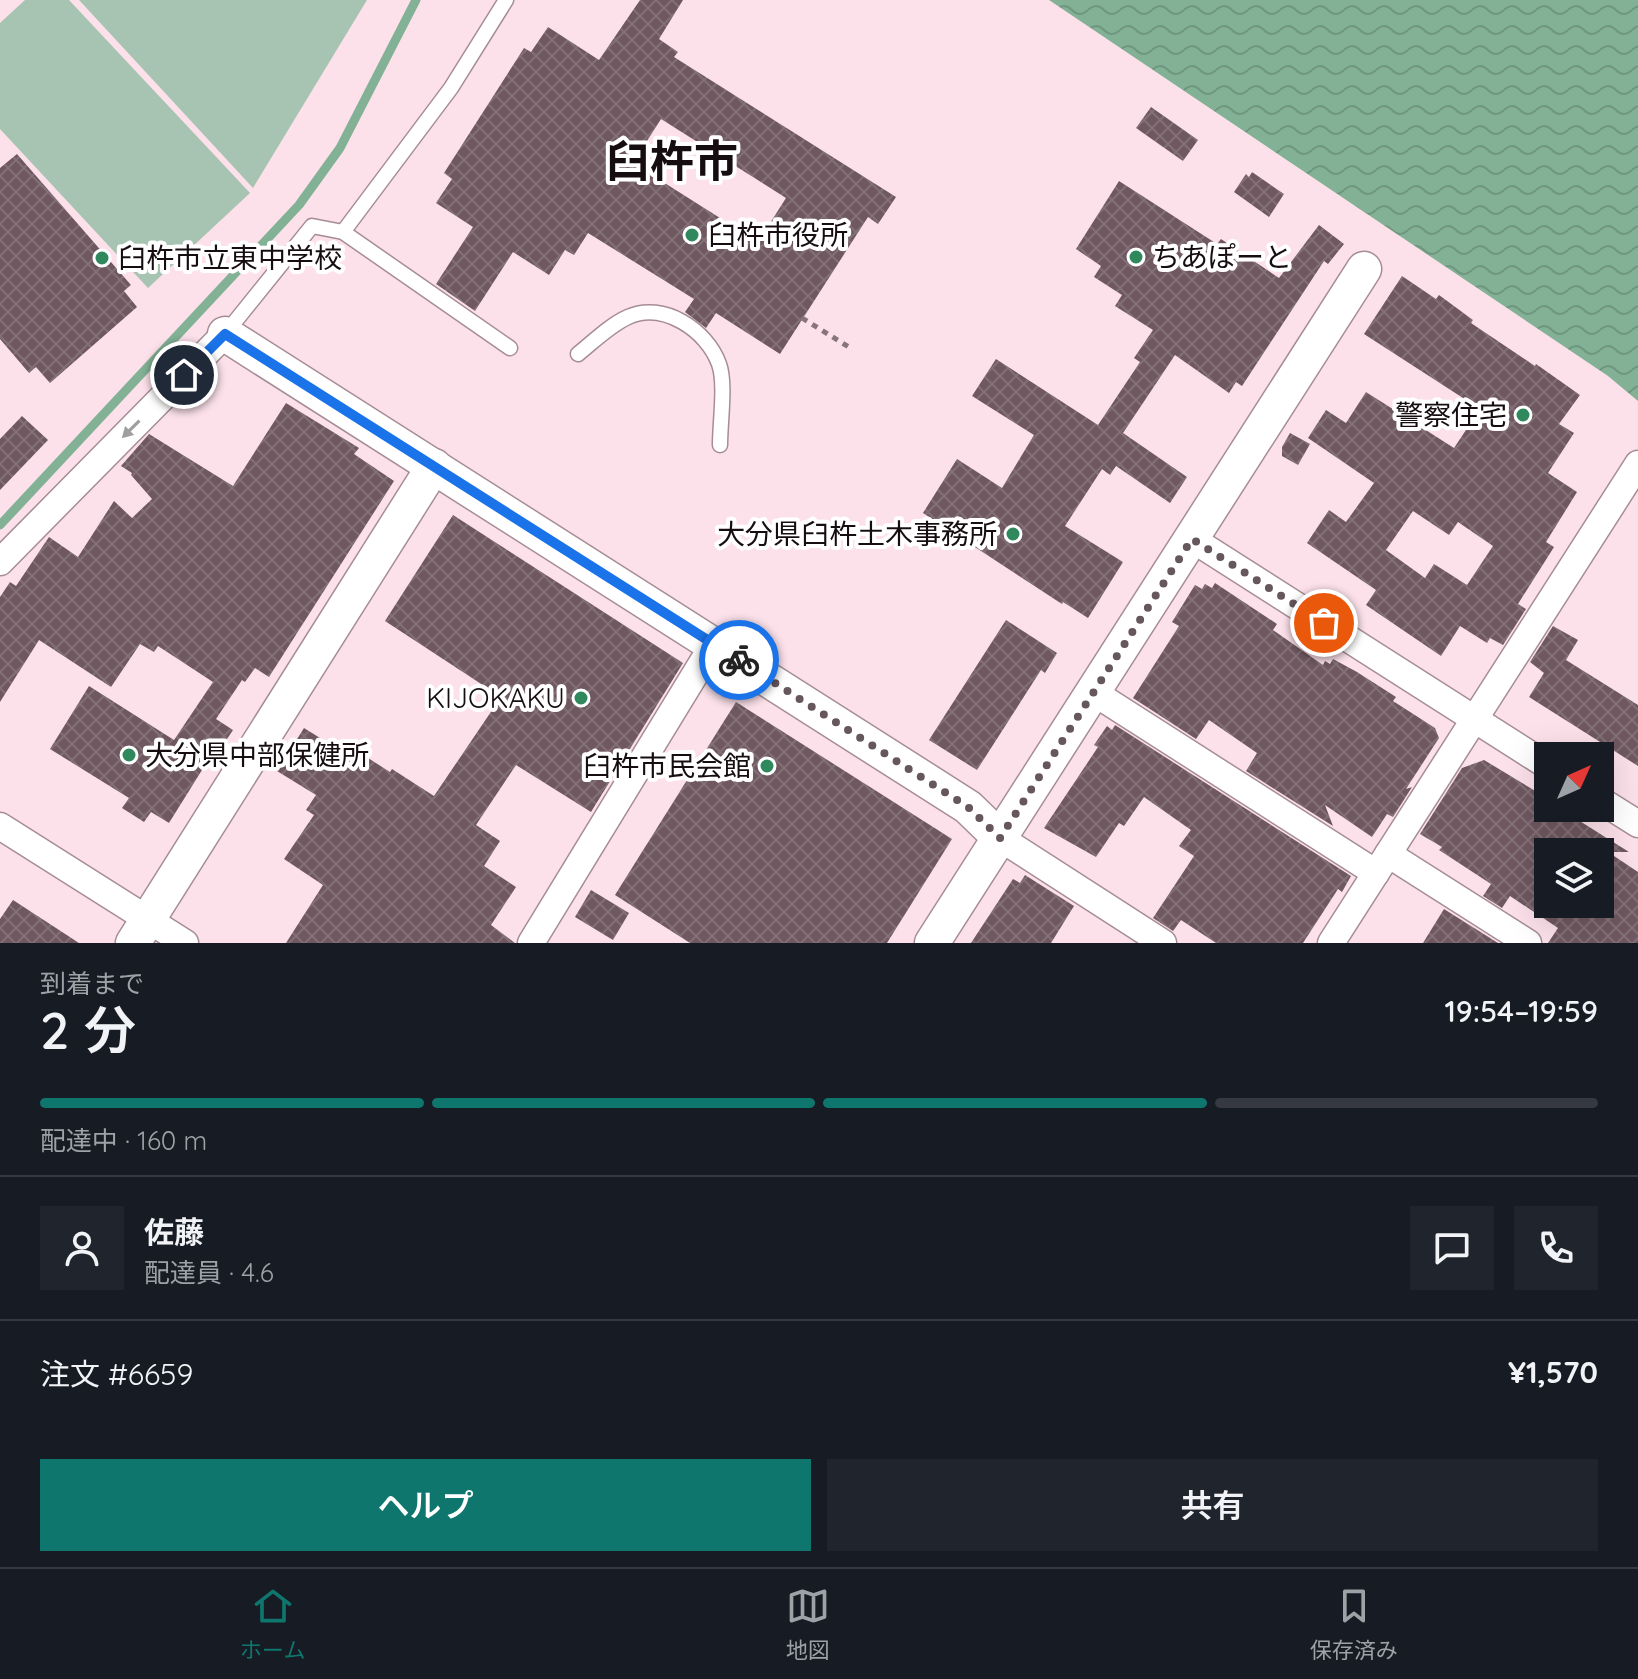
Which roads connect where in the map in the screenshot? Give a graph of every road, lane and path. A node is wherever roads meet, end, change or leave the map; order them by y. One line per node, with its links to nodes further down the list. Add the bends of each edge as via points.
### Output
1 (506, 0): 2 (lane, via 451,88)
2 (343, 232): 5 (lane, via 312,226); 6 (lane)
3 (1364, 269): 12 (street)
4 (802, 318): 7 (path)
5 (225, 334): 11 (street); 13 (street, one-way to 13)
6 (510, 348)
7 (852, 349)
8 (578, 354): 9 (lane, via 628,317 646,312 686,323 708,344 719,365)
9 (720, 445)
10 (1638, 464): 16 (street)
11 (434, 466): 14 (street); 23 (street)
12 (1192, 539): 15 (street); 16 (street)
13 (0, 562)
14 (713, 645): 21 (street, via 968,807); 25 (street)
15 (1093, 692): 21 (street); 22 (street)
16 (1474, 719): 17 (street); 22 (street)
17 (1534, 757)
18 (1614, 809): 19 (street)
19 (1638, 824)
20 (0, 826): 23 (street)
21 (1000, 838): 26 (street); 27 (street)
22 (1382, 864): 28 (street); 29 (street)
23 (140, 931): 24 (street)
24 (185, 943)
25 (531, 943)
26 (932, 943)
27 (1163, 943)
28 (1331, 943)
29 (1528, 943)

